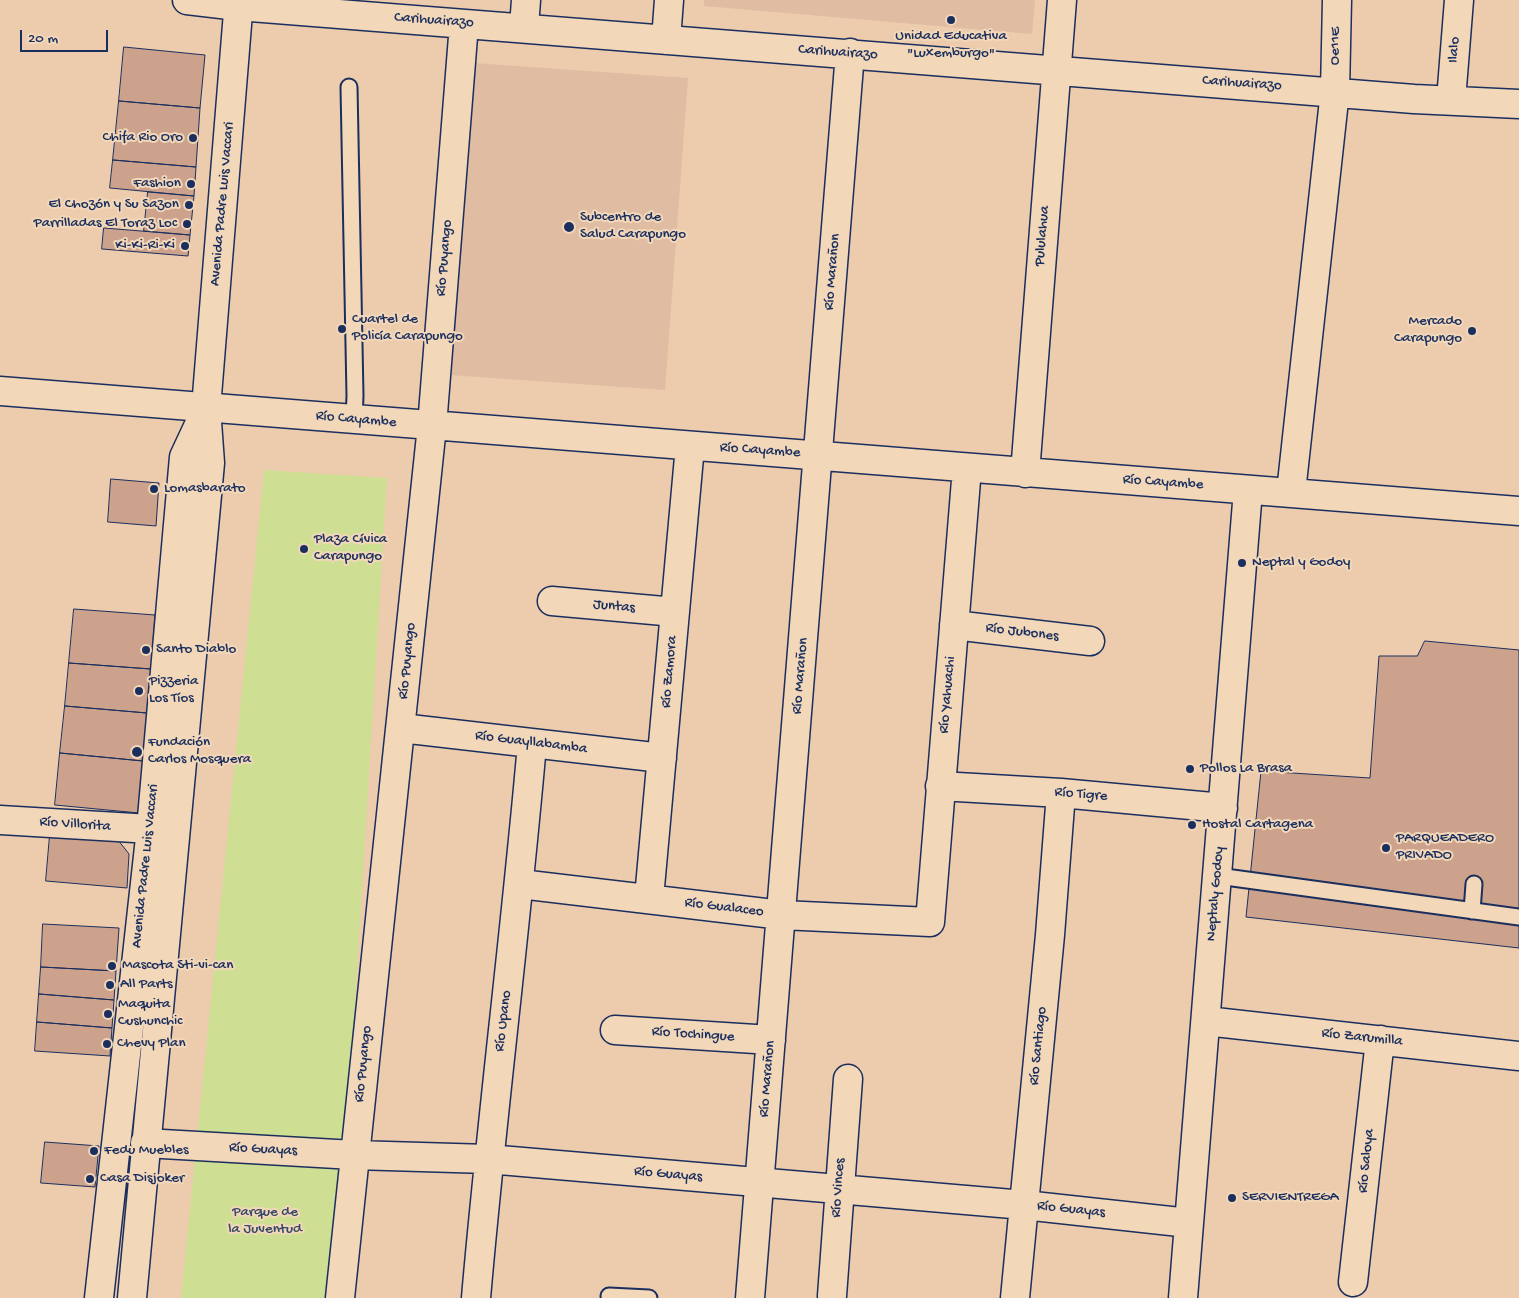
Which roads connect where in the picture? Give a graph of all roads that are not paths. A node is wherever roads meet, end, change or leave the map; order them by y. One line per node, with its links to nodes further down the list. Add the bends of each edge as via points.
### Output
1 (187, 0): 7 (street, Carihuairazo)
2 (526, 0): 9 (street)
3 (669, 0): 10 (street)
4 (1062, 0): 12 (street, Pululahua)
5 (1337, 0): 14 (street, Oe11E)
6 (1459, 0): 15 (street, Ilalo)
7 (239, 3): 8 (street, Carihuairazo); 18 (street, Avenida Padre Luis Vaccari)
8 (464, 24): 9 (street, Carihuairazo); 20 (street, Río Puyango)
9 (524, 27): 10 (street, Carihuairazo)
10 (666, 40): 11 (street, Carihuairazo)
11 (850, 53): 12 (street, Carihuairazo); 22 (street, Río Marañon)
12 (1057, 71): 14 (street, Carihuairazo); 24 (street, Pululahua)
13 (349, 87): 19 (lane)
14 (1335, 91): 15 (street, Carihuairazo); 26 (street, Oe11E)
15 (1451, 100): 16 (street, Carihuairazo)
16 (1519, 104)
17 (0, 391): 18 (street, Río Cayambe)
18 (206, 408): 19 (street, Río Cayambe); 39 (street, Avenida Padre Luis Vaccari, via 184,457); 54 (street, Avenida Padre Luis Vaccari, via 210,463)
19 (354, 419): 20 (street, Río Cayambe)
20 (432, 426): 21 (street, Río Cayambe); 32 (street, Río Puyango)
21 (690, 446): 22 (street, Río Cayambe); 29 (street, Río Zamora)
22 (818, 455): 23 (street, Río Cayambe); 45 (street, Río Marañon)
23 (967, 468): 24 (street, Río Cayambe); 30 (street, Río Yahuachi)
24 (1025, 473): 25 (street, Río Cayambe)
25 (1248, 490): 26 (street, Río Cayambe); 37 (street, Neptaly Godoy)
26 (1291, 492): 27 (street, Río Cayambe)
27 (1519, 511)
28 (552, 601): 29 (street, Juntas)
29 (675, 612): 34 (street, Río Zamora)
30 (954, 626): 31 (street, Río Jubones); 35 (street, Río Yahuachi)
31 (1090, 641)
32 (401, 728): 33 (street, Río Guayllabamba); 55 (street, Río Puyango)
33 (532, 744): 34 (street, Río Guayllabamba); 41 (street, Río Upano)
34 (662, 758): 43 (street, Río Zamora)
35 (940, 786): 36 (street, Río Tigre); 47 (street, Río Yahuachi)
36 (1061, 793): 37 (street, Río Tigre); 59 (street, Río Santiago)
37 (1223, 808): 40 (street, Neptaly Godoy)
38 (0, 820): 39 (street, Río Villorita)
39 (151, 829): 64 (street, Avenida Padre Luis Vaccari)
40 (1218, 876): 44 (lane); 48 (street, Neptaly Godoy)
41 (520, 884): 43 (street, Río Gualaceo); 56 (street, Río Upano)
42 (1474, 884): 44 (lane)
43 (649, 898): 45 (street, Río Gualaceo)
44 (1472, 911): 46 (lane)
45 (782, 915): 47 (street, Río Gualaceo); 50 (street, Río Marañon)
46 (1519, 917)
47 (930, 922)
48 (1206, 1021): 51 (street, Río Zarumilla); 60 (street, Neptaly Godoy)
49 (615, 1030): 50 (street, Río Tochingue)
50 (771, 1040): 57 (street, Río Marañon)
51 (1380, 1040): 52 (street, Río Zarumilla); 61 (street, Río Saloya)
52 (1519, 1056)
53 (848, 1079): 58 (street, Río Vinces)
54 (145, 1143): 55 (street, Río Guayas); 65 (street, Avenida Padre Luis Vaccari)
55 (354, 1155): 56 (street, Río Guayas); 66 (street, Río Puyango)
56 (488, 1159): 57 (street, Río Guayas); 67 (street, Río Upano)
57 (759, 1182): 58 (street, Río Guayas); 69 (street, Río Marañon)
58 (838, 1190): 59 (street, Río Guayas); 63 (street, Río Vinces)
59 (1024, 1206): 60 (street, Río Guayas); 70 (street, Río Santiago)
60 (1189, 1223): 71 (street, Neptaly Godoy)
61 (1353, 1282)
62 (608, 1296): 68 (lane)
63 (832, 1296)
64 (99, 1298)
65 (132, 1298)
66 (340, 1298)
67 (476, 1298)
68 (649, 1298)
69 (750, 1298)
70 (1015, 1298)
71 (1183, 1298)

